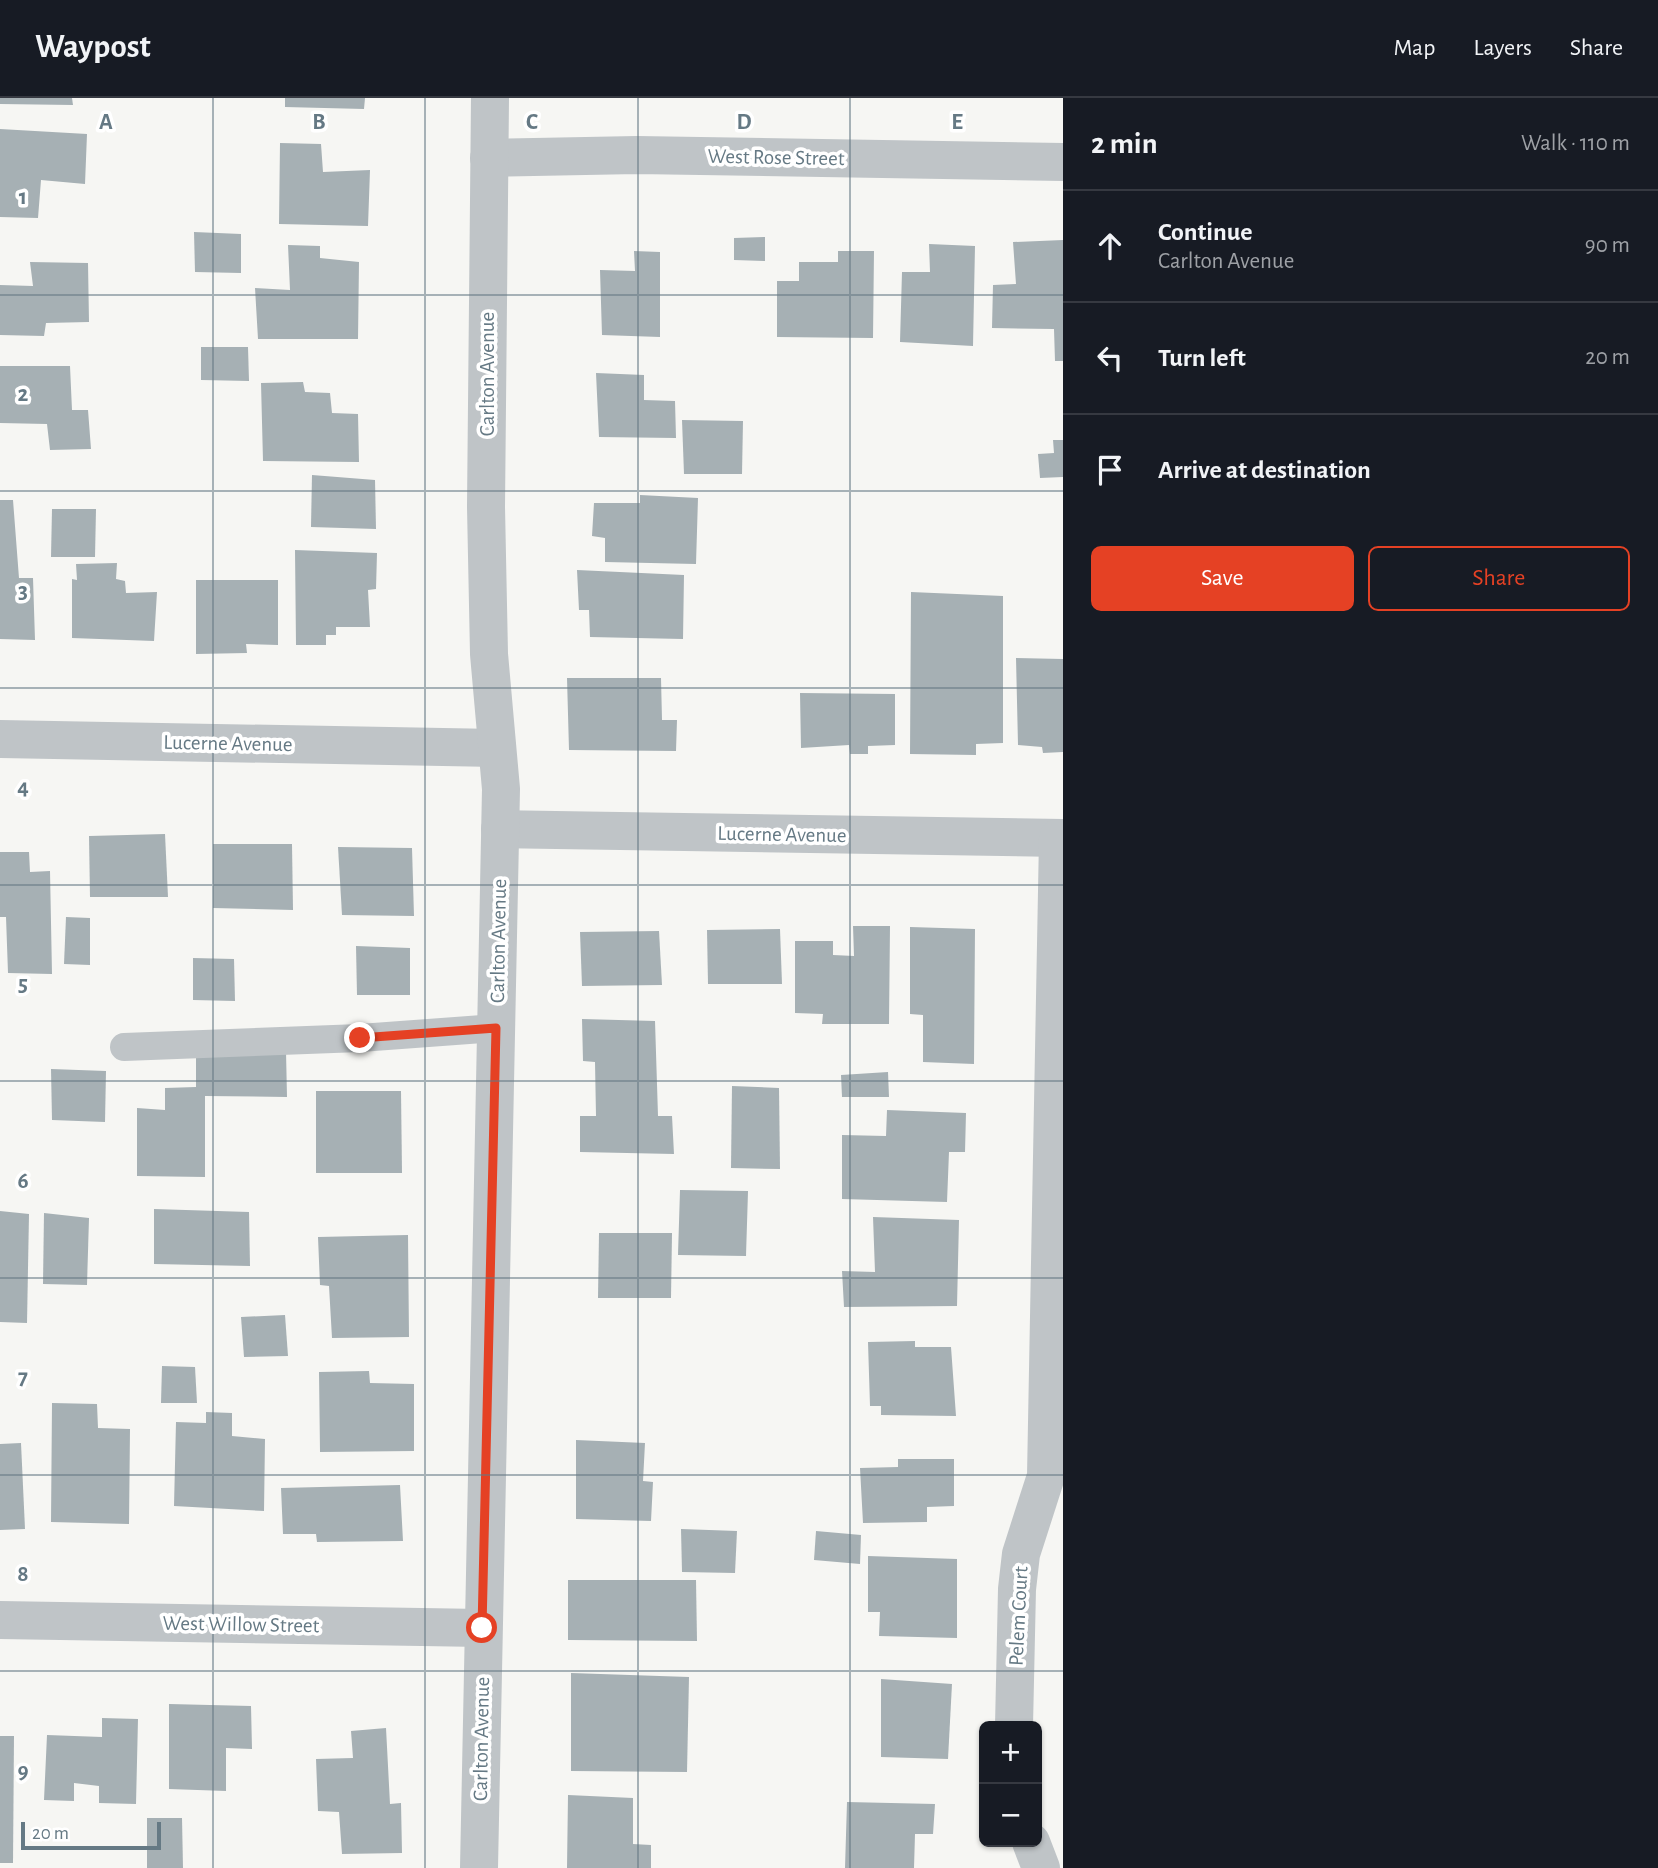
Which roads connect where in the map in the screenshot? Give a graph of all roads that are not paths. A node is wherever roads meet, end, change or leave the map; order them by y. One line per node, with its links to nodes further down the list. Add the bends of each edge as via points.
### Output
1 (490, 98): 2 (street, Carlton Avenue)
2 (489, 158): 3 (street, West Rose Street, via 638,155); 5 (street, Carlton Avenue, via 486,507 489,654)
3 (1063, 162)
4 (0, 739): 5 (street, Lucerne Avenue)
5 (497, 748): 6 (street, Carlton Avenue)
6 (500, 829): 7 (street, Lucerne Avenue); 8 (street, Carlton Avenue)
7 (1060, 838): 12 (street, Pelem Court, via 1046,1476 1021,1554)
8 (496, 1028): 9 (lane); 11 (street, Carlton Avenue)
9 (124, 1047)
10 (0, 1620): 11 (street, West Willow Street)
11 (482, 1628): 14 (street, Carlton Avenue)
12 (1014, 1721)
13 (1033, 1847): 15 (street)
14 (478, 1868)
15 (1041, 1868)

